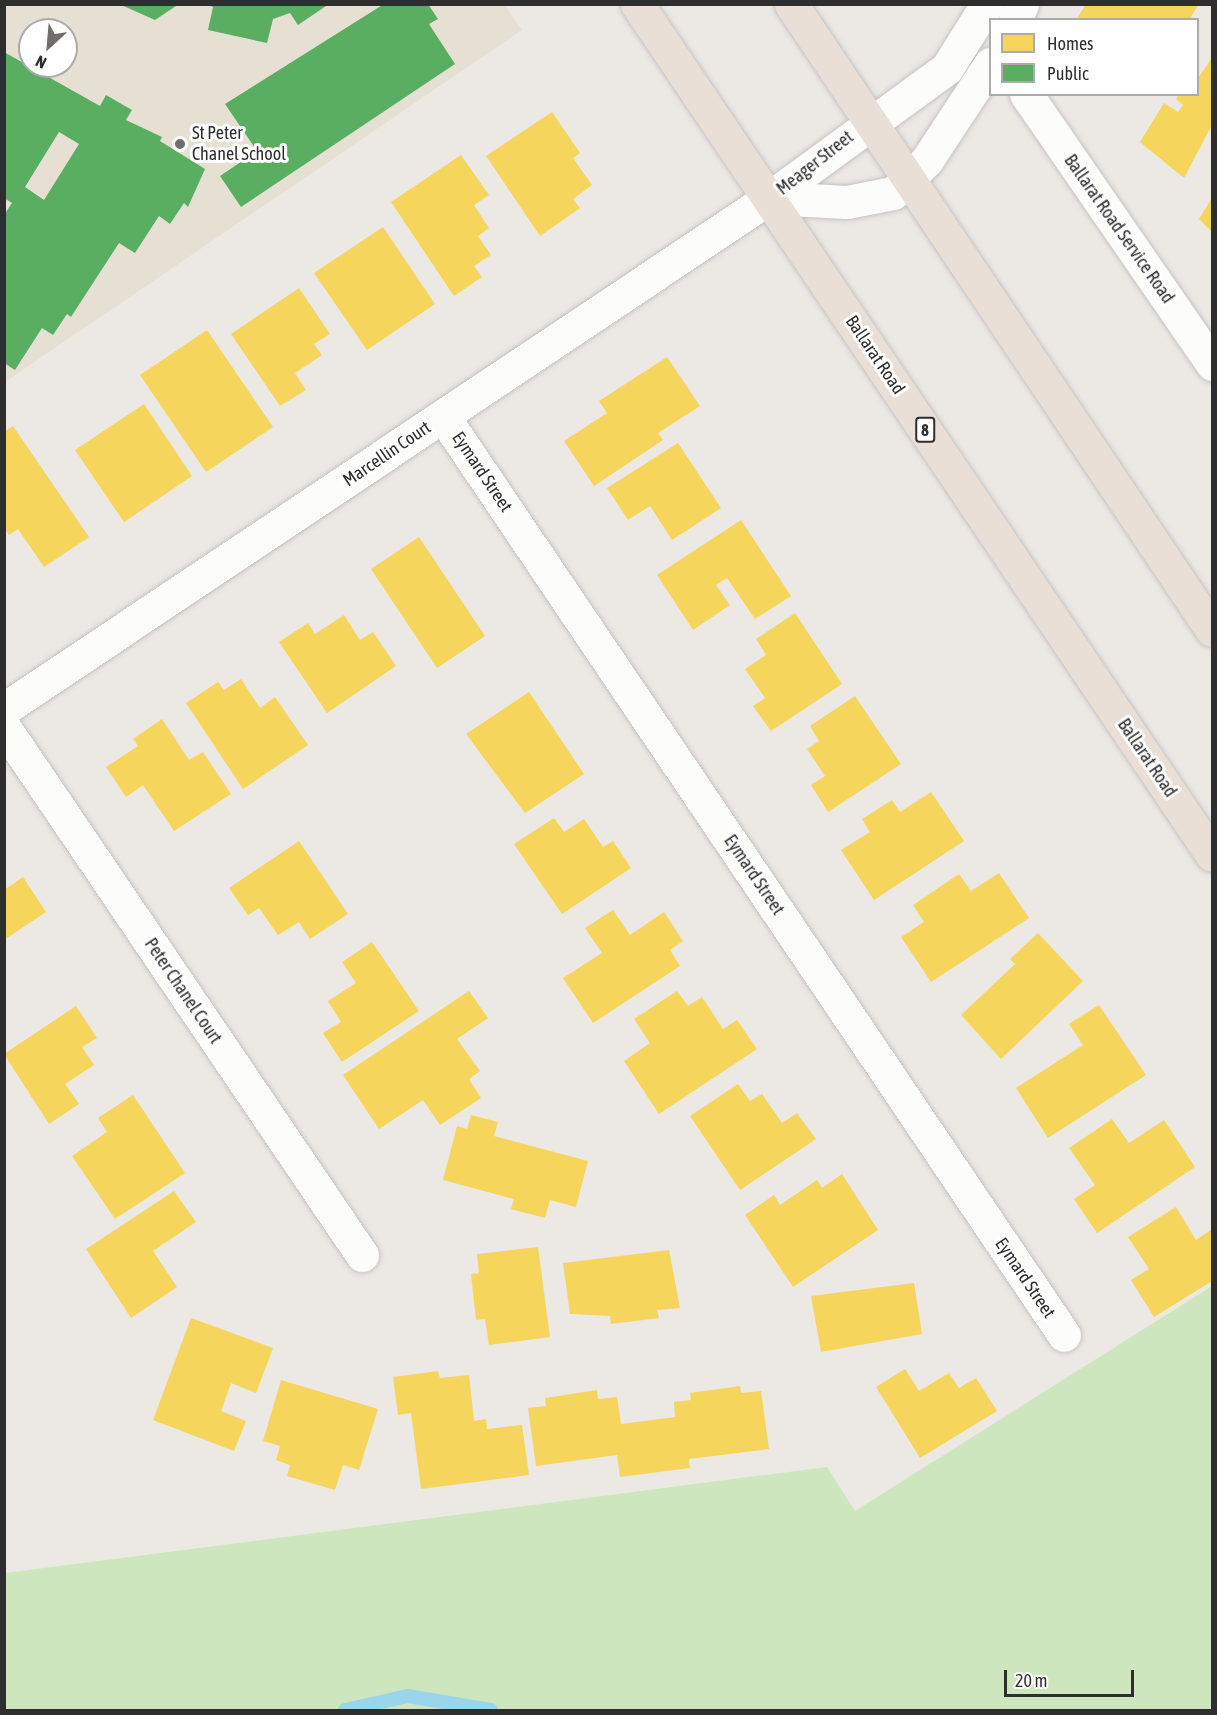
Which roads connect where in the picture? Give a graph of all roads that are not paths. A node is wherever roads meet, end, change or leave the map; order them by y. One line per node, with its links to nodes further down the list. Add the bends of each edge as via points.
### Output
1 (637, 4): 8 (highway, Ballarat Road / 8)
2 (791, 4): 6 (highway)
3 (980, 18): 6 (street, Meager Street, via 947,68)
4 (989, 65): 7 (street, Meager Street)
5 (1027, 96): 9 (street, Ballarat Road Service Road)
6 (870, 121): 7 (highway); 8 (street, Meager Street)
7 (909, 180): 8 (street, Meager Street, via 874,200); 11 (highway)
8 (769, 198): 10 (street, Marcellin Court); 14 (highway, Ballarat Road / 8)
9 (1212, 364)
10 (443, 416): 12 (street, Marcellin Court); 16 (street, Eymard Street)
11 (1212, 630)
12 (4, 709)
13 (4, 727): 15 (street, Peter Chanel Court)
14 (1212, 855)
15 (362, 1255)
16 (1064, 1335)

